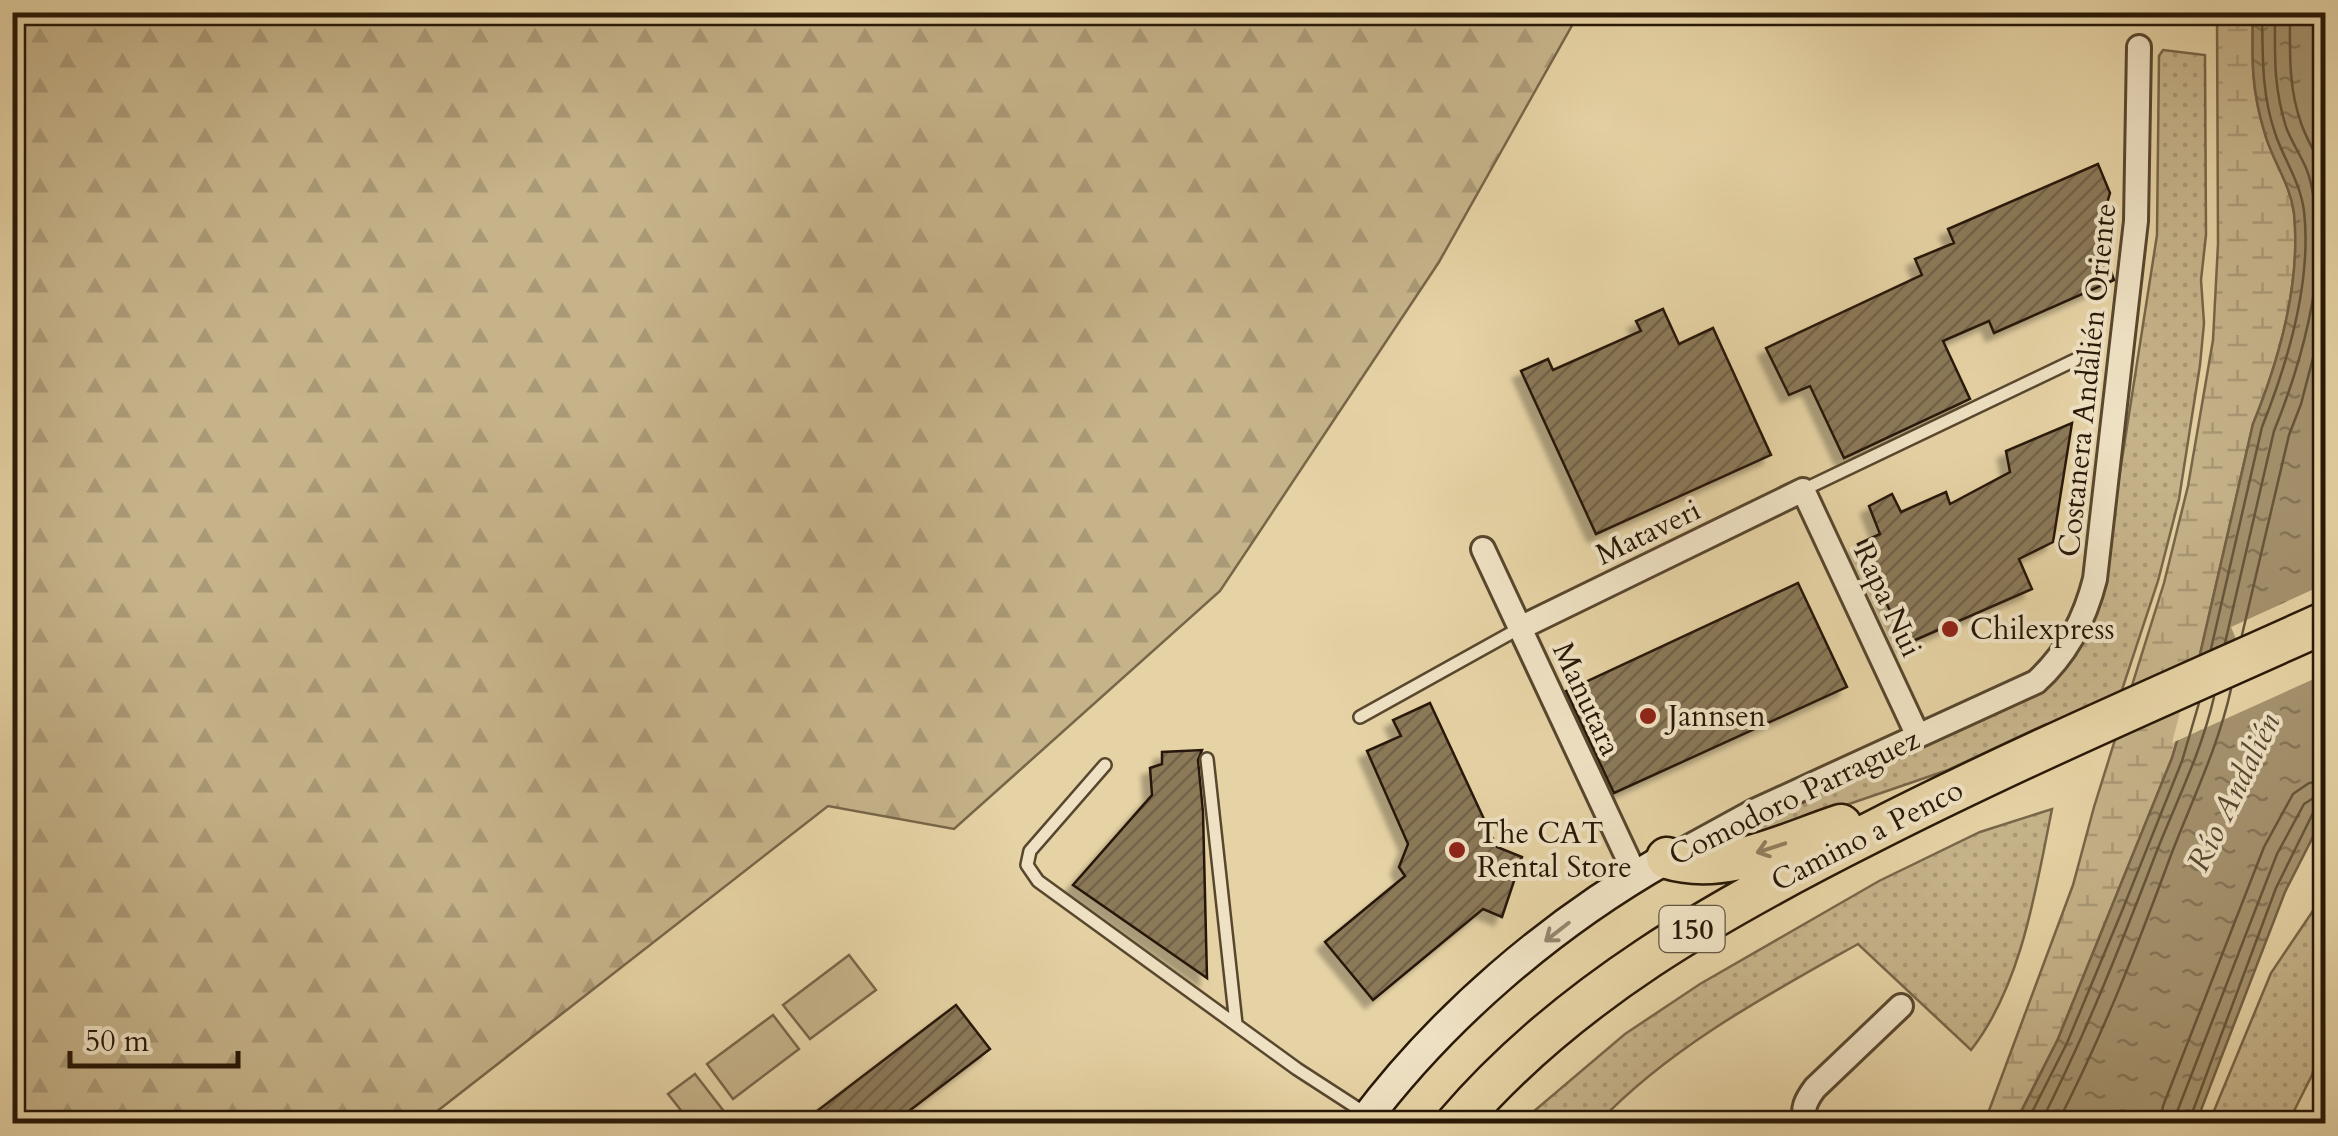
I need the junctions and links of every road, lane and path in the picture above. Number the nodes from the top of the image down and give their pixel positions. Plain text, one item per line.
1 (2138, 47) dead end
2 (2074, 360) dead end
3 (1803, 490) junction
4 (1483, 549) dead end
5 (2326, 622) edge
6 (1520, 628) junction
7 (2326, 650) edge
8 (2018, 691) joint
9 (1360, 717) dead end
10 (1918, 736) junction
11 (1207, 760) dead end
12 (2039, 765) junction
13 (1105, 766) dead end
14 (1964, 786) junction
15 (1652, 867) junction
16 (1900, 1006) dead end
17 (1236, 1024) junction
18 (1365, 1119) edge
19 (1456, 1124) edge
20 (1491, 1124) edge
21 (1806, 1124) edge

1 - 8 street, Costanera Andalién Oriente
2 - 3 lane
3 - 6 street, Mataveri
3 - 10 street, Rapa Nui
4 - 6 street, Manutara
5 - 12 highway, Camino a Penco / 150
6 - 9 lane
6 - 15 street, Manutara
7 - 12 highway, Camino a Penco / 150
8 - 10 street, Comodoro Parraguez
10 - 15 street, Comodoro Parraguez
11 - 17 lane
12 - 14 highway, Camino a Penco / 150
12 - 20 highway, Camino a Penco / 150
13 - 17 lane
14 -> 15 highway
14 - 19 highway, Camino a Penco / 150
15 -> 18 street, Comodoro Parraguez
16 - 21 street
17 - 18 lane

